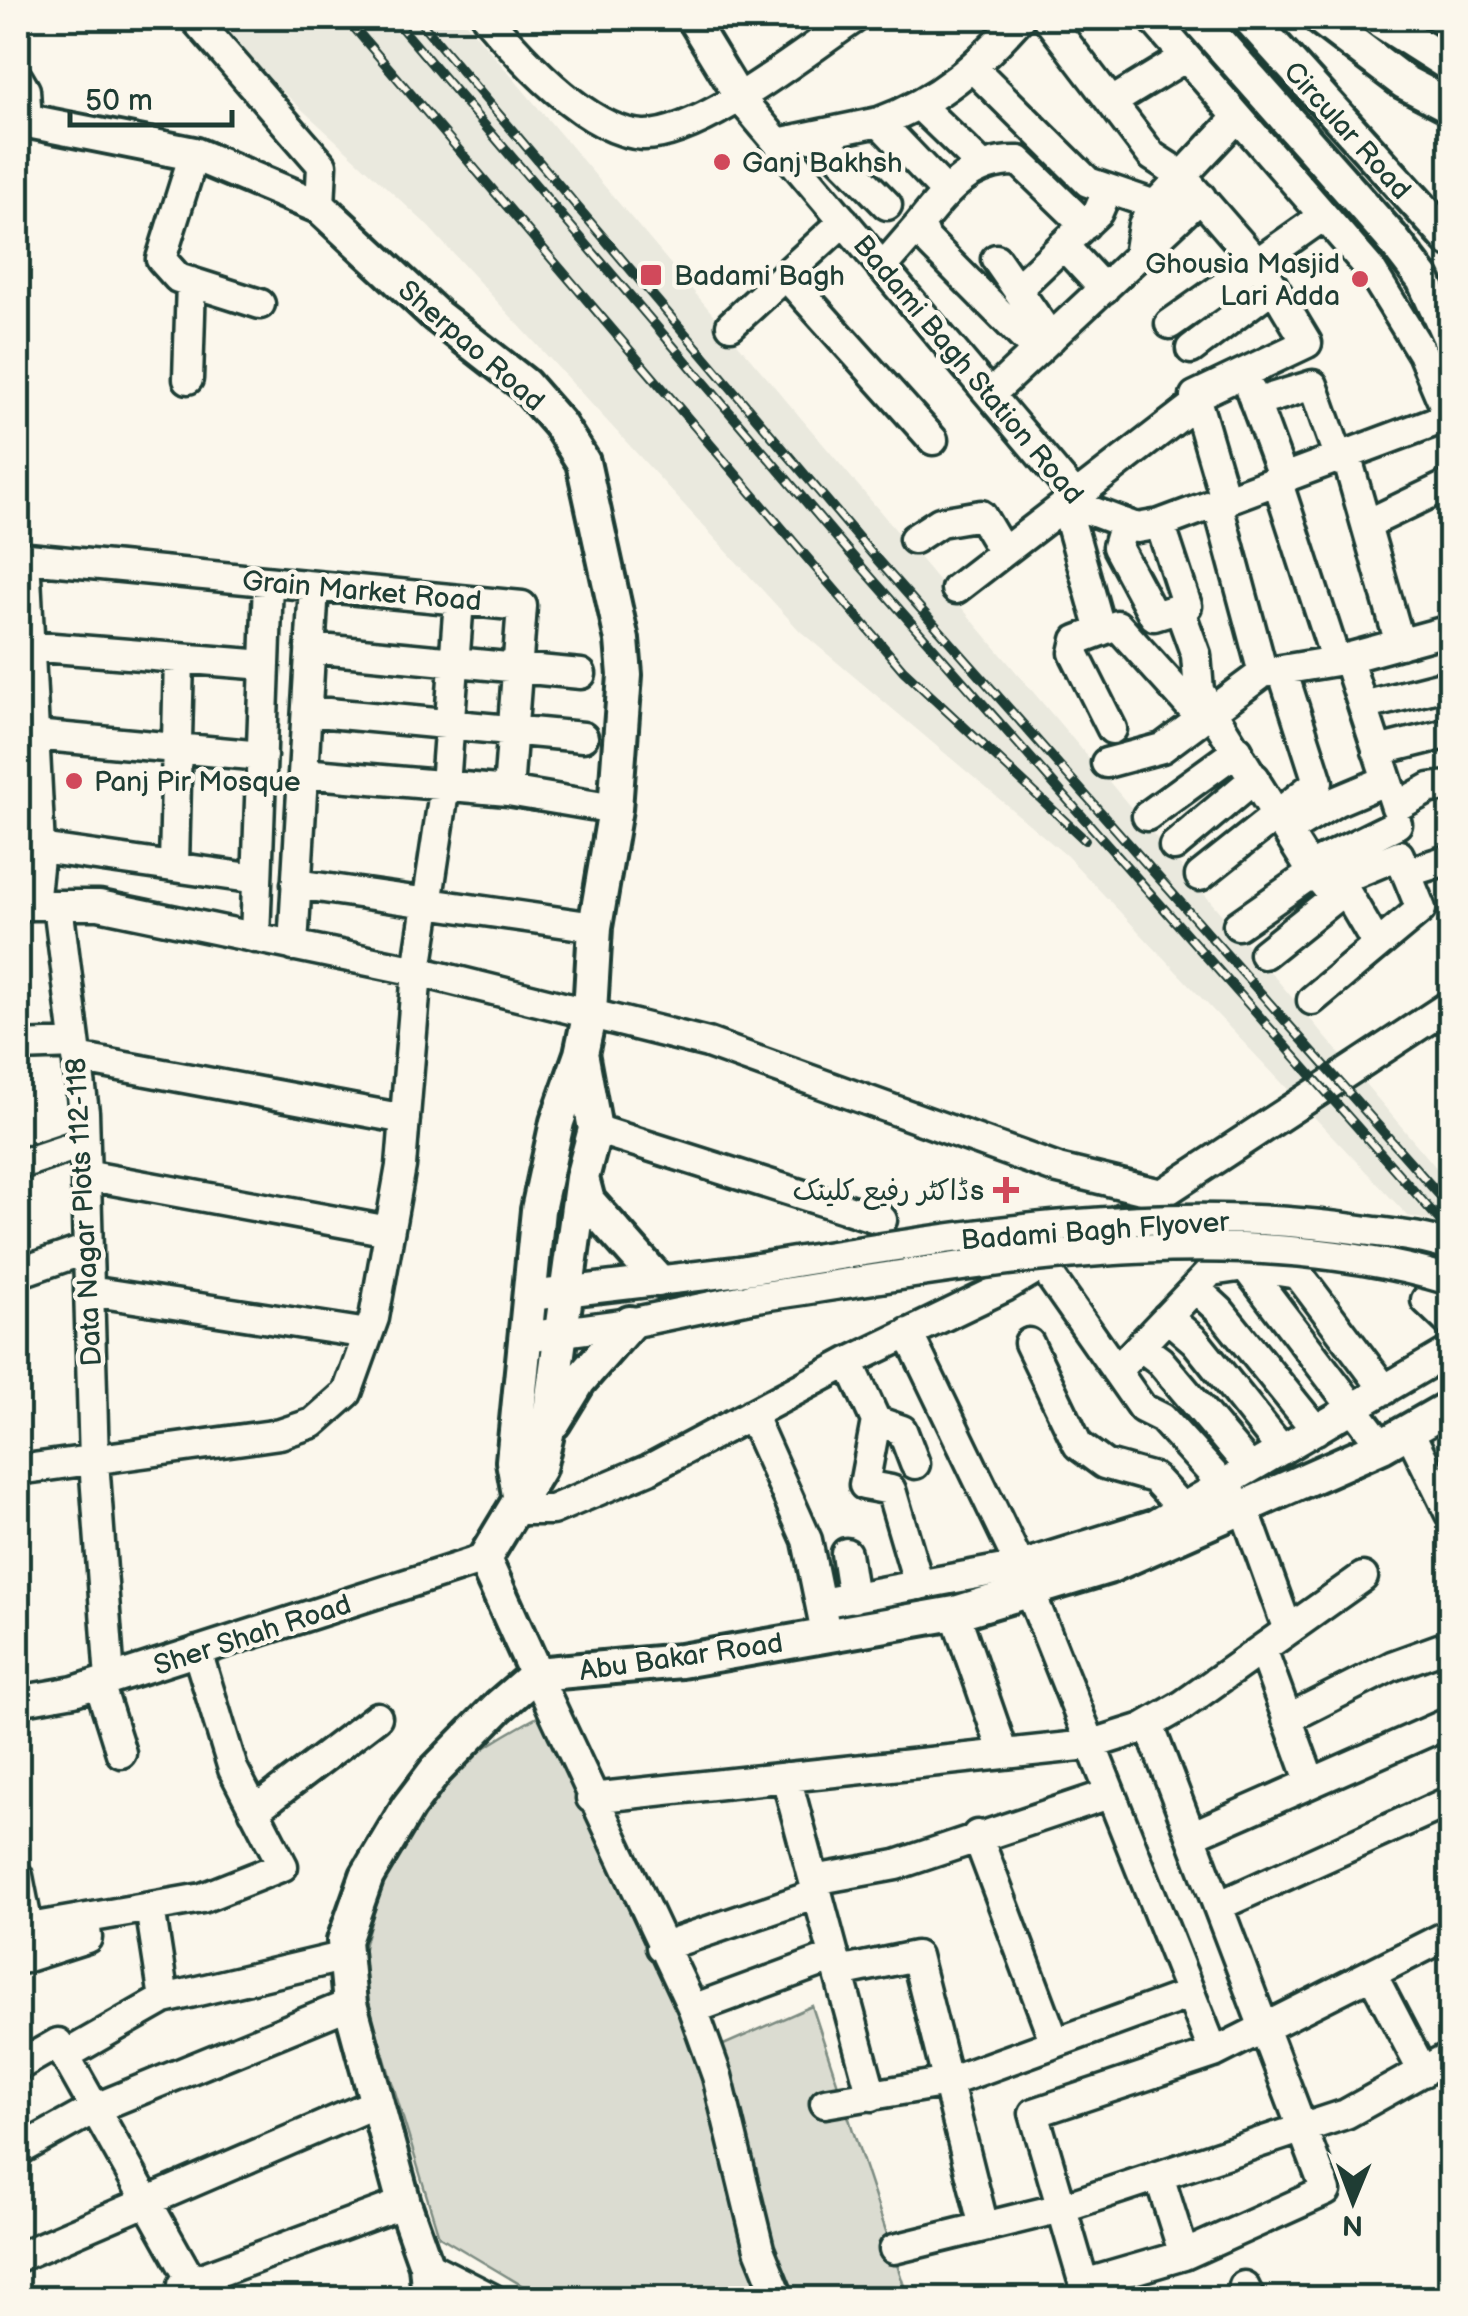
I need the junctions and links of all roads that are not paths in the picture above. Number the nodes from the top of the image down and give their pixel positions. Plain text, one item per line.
1 (194, 18) edge
2 (487, 18) edge
3 (855, 18) edge
4 (1020, 18) edge
5 (1047, 18) edge
6 (1152, 18) edge
7 (1197, 18) edge
8 (1249, 18) edge
9 (1320, 18) edge
10 (1376, 18) edge
11 (696, 19) edge
12 (1184, 58) junction
13 (1450, 65) edge
14 (974, 69) junction
15 (18, 78) edge
16 (739, 97) junction
17 (1112, 102) junction
18 (1450, 106) edge
19 (921, 107) junction
20 (1238, 117) junction
21 (22, 120) edge
22 (879, 122) junction
23 (818, 135) junction
24 (778, 143) junction
25 (194, 154) junction
26 (980, 165) junction
27 (1180, 174) junction
28 (1108, 189) junction
29 (946, 192) junction
30 (1201, 197) junction
31 (887, 205) dead end
32 (1156, 205) junction
33 (320, 206) junction
34 (1322, 216) junction
35 (844, 221) junction
36 (920, 224) junction
37 (1084, 224) junction
38 (1450, 240) edge
39 (1063, 246) junction
40 (1138, 256) junction
41 (996, 259) dead end
42 (1255, 261) junction
43 (882, 268) junction
44 (785, 275) junction
45 (190, 282) junction
46 (1274, 287) junction
47 (1017, 289) junction
48 (1104, 289) junction
49 (260, 304) dead end
50 (1170, 324) dead end
51 (731, 325) dead end
52 (1450, 339) edge
53 (1044, 345) junction
54 (1191, 350) dead end
55 (1245, 372) junction
56 (188, 379) dead end
57 (992, 393) junction
58 (1255, 402) junction
59 (1196, 403) junction
60 (1450, 418) edge
61 (934, 440) dead end
62 (1343, 459) junction
63 (1281, 482) junction
64 (1450, 484) edge
65 (1069, 499) junction
66 (1222, 504) junction
67 (1124, 523) junction
68 (1160, 524) junction
69 (1367, 524) junction
70 (914, 539) dead end
71 (1003, 552) junction
72 (21, 557) edge
73 (268, 582) junction
74 (314, 586) junction
75 (956, 589) dead end
76 (458, 600) junction
77 (1178, 608) junction
78 (1101, 630) junction
79 (1450, 630) edge
80 (1400, 644) junction
81 (29, 646) junction
82 (310, 648) junction
83 (179, 658) junction
84 (1342, 660) junction
85 (454, 662) junction
86 (265, 666) junction
87 (517, 669) junction
88 (1272, 672) junction
89 (581, 674) dead end
90 (1450, 684) edge
91 (1362, 706) junction
92 (307, 710) junction
93 (1207, 714) junction
94 (447, 724) junction
95 (1112, 729) dead end
96 (513, 731) junction
97 (1450, 733) edge
98 (34, 735) junction
99 (583, 737) dead end
100 (176, 748) junction
101 (1238, 750) junction
102 (1378, 751) junction
103 (262, 756) junction
104 (1106, 763) dead end
105 (303, 773) junction
106 (1255, 778) junction
107 (1387, 780) junction
108 (446, 785) junction
109 (1450, 786) edge
110 (508, 790) junction
111 (614, 809) junction
112 (1147, 816) dead end
113 (1282, 823) junction
114 (1397, 824) dead end
115 (1174, 846) dead end
116 (40, 848) junction
117 (1450, 859) edge
118 (174, 865) junction
119 (1406, 873) junction
120 (1200, 876) dead end
121 (1326, 877) junction
122 (256, 879) junction
123 (296, 884) junction
124 (36, 904) edge
125 (430, 904) junction
126 (1238, 925) dead end
127 (595, 927) junction
128 (255, 938) junction
129 (1376, 943) junction
130 (292, 946) junction
131 (1264, 954) dead end
132 (417, 971) junction
133 (1312, 1000) dead end
134 (1450, 1005) edge
135 (590, 1012) junction
136 (18, 1046) edge
137 (76, 1051) junction
138 (582, 1054) junction
139 (405, 1119) junction
140 (595, 1130) junction
141 (84, 1143) junction
142 (18, 1165) edge
143 (85, 1176) junction
144 (582, 1178) junction
145 (1162, 1194) junction
146 (882, 1220) dead end
147 (390, 1231) junction
148 (1450, 1246) edge
149 (88, 1249) junction
150 (1245, 1266) junction
151 (18, 1273) edge
152 (1052, 1279) dead end
153 (658, 1280) junction
154 (1450, 1280) edge
155 (1194, 1288) junction
156 (89, 1291) junction
157 (567, 1292) junction
158 (530, 1296) junction
159 (1426, 1300) dead end
160 (1167, 1317) junction
161 (1450, 1322) edge
162 (630, 1324) junction
163 (561, 1332) junction
164 (908, 1333) junction
165 (368, 1334) junction
166 (526, 1337) junction
167 (1030, 1343) dead end
168 (1140, 1346) junction
169 (1450, 1351) edge
170 (849, 1362) junction
171 (1116, 1371) junction
172 (1385, 1390) junction
173 (1450, 1407) edge
174 (1353, 1409) junction
175 (751, 1414) junction
176 (876, 1421) junction
177 (1316, 1430) junction
178 (547, 1434) junction
179 (1396, 1438) junction
180 (1282, 1450) junction
181 (94, 1461) junction
182 (915, 1464) dead end
183 (1250, 1468) junction
184 (18, 1470) edge
185 (1221, 1484) junction
186 (517, 1503) junction
187 (1182, 1508) junction
188 (1244, 1508) junction
189 (1450, 1514) edge
190 (846, 1553) dead end
191 (484, 1559) junction
192 (1024, 1577) junction
193 (1363, 1577) dead end
194 (919, 1585) junction
195 (853, 1598) junction
196 (955, 1614) junction
197 (823, 1619) junction
198 (1288, 1630) junction
199 (1450, 1645) edge
200 (1262, 1649) junction
201 (198, 1651) junction
202 (536, 1674) junction
203 (104, 1681) junction
204 (18, 1702) edge
205 (377, 1718) dead end
206 (1288, 1718) junction
207 (1450, 1722) edge
208 (1148, 1725) junction
209 (1089, 1745) junction
210 (121, 1754) dead end
211 (1004, 1754) junction
212 (786, 1777) junction
213 (1311, 1783) junction
214 (1109, 1794) junction
215 (591, 1798) junction
216 (1450, 1802) edge
217 (254, 1811) junction
218 (977, 1835) junction
219 (1191, 1836) junction
220 (18, 1876) edge
221 (816, 1887) junction
222 (1218, 1906) junction
223 (150, 1908) junction
224 (85, 1919) junction
225 (18, 1930) edge
226 (1450, 1934) edge
227 (661, 1947) junction
228 (342, 1957) junction
229 (18, 1960) edge
230 (836, 1964) junction
231 (1372, 1974) junction
232 (1190, 1994) junction
233 (164, 1999) junction
234 (350, 2004) junction
235 (693, 2009) junction
236 (1264, 2028) junction
237 (1055, 2043) junction
238 (1214, 2053) junction
239 (64, 2056) junction
240 (1450, 2056) edge
241 (18, 2066) edge
242 (1423, 2072) junction
243 (948, 2082) junction
244 (872, 2096) junction
245 (376, 2103) junction
246 (824, 2103) dead end
247 (96, 2108) junction
248 (1303, 2128) junction
249 (18, 2151) edge
250 (1158, 2176) junction
251 (146, 2201) junction
252 (404, 2203) junction
253 (1061, 2208) junction
254 (984, 2227) junction
255 (894, 2249) dead end
256 (1184, 2255) junction
257 (18, 2257) edge
258 (426, 2265) junction
259 (1086, 2291) edge
260 (184, 2294) edge
261 (429, 2298) edge
262 (450, 2298) edge
263 (491, 2298) edge
264 (780, 2298) edge

1 - 33 street
2 - 16 street
3 - 16 street
4 - 14 street
5 - 17 street
6 - 12 street
7 - 52 main road
8 - 38 main road, Circular Road
9 - 18 main road, Circular Road
10 - 13 main road
11 - 16 street, Badami Bagh Station Road
12 - 17 street
12 - 20 street
14 - 19 street
14 - 28 street
15 - 21 street
16 - 24 street, Badami Bagh Station Road
17 - 27 street
19 - 22 street
19 - 26 street
20 - 27 street
20 - 34 street
21 - 25 main road, Sherpao Road
22 - 23 street
22 - 29 street
23 - 24 street
23 - 31 street
24 - 35 street, Badami Bagh Station Road
25 - 33 main road, Sherpao Road
25 - 45 street
26 - 29 street
26 - 37 street
27 - 30 street
27 - 32 street
28 - 32 street
28 - 37 street
29 - 36 street
30 - 40 street
30 - 42 street
32 - 40 street
33 - 111 main road, Sherpao Road
34 - 42 street
34 - 60 street
35 - 43 street, Badami Bagh Station Road
35 - 44 street
36 - 43 street
36 - 53 street
37 - 39 street
39 - 47 street
39 - 48 street
40 - 48 street
41 - 47 street
42 - 46 street
42 - 50 street
43 - 57 street, Badami Bagh Station Road
44 - 51 street
44 - 61 street
45 - 49 street
45 - 56 street
46 - 54 street
46 - 55 street
47 - 53 street
48 - 53 street
53 - 57 street
55 - 58 street
55 - 59 street
57 - 65 street, Badami Bagh Station Road
58 - 62 street
58 - 63 street
59 - 65 street
59 - 66 street
60 - 62 street, Badami Bagh Station Road
62 - 63 street, Badami Bagh Station Road
62 - 69 street
63 - 66 street, Badami Bagh Station Road
63 - 84 street
64 - 69 street
65 - 67 street, Badami Bagh Station Road
65 - 71 street
65 - 78 street
66 - 68 street, Badami Bagh Station Road
66 - 88 street
67 - 68 street, Badami Bagh Station Road
67 - 77 street
68 - 77 street
69 - 80 street
70 - 71 street
71 - 75 street
72 - 73 street, Grain Market Road
72 - 81 street, Data Nagar Plots 112-118
73 - 74 street, Grain Market Road
73 - 86 street
74 - 76 street, Grain Market Road
74 - 82 street
76 - 85 street
76 - 87 street, Grain Market Road
77 - 93 street
78 - 93 street
78 - 95 street
79 - 80 street
80 - 84 street
81 - 83 street
81 - 98 street, Data Nagar Plots 112-118
82 - 85 street
82 - 92 street
83 - 86 street
83 - 100 street
84 - 88 street
84 - 91 street
85 - 87 street
85 - 94 street
86 - 103 street
87 - 89 street
87 - 96 street, Grain Market Road
88 - 93 street
88 - 113 street
90 - 91 street
91 - 102 street
92 - 94 street
92 - 105 street
93 - 101 street
93 - 104 street
94 - 96 street
94 - 108 street
96 - 99 street
96 - 110 street, Grain Market Road
97 - 102 street
98 - 100 street
98 - 116 street, Data Nagar Plots 112-118
100 - 103 street
100 - 118 street
101 - 106 street
101 - 112 street
102 - 107 street
103 - 122 street
105 - 108 street
105 - 123 street
106 - 113 street
106 - 115 street
107 - 109 street
107 - 113 street
108 - 110 street
108 - 125 street
110 - 111 street
111 - 127 main road, Sherpao Road
113 - 120 street
113 - 121 street
114 - 121 street
116 - 118 street
116 - 124 street, Data Nagar Plots 112-118
117 - 119 street
118 - 122 street
119 - 121 street
119 - 129 street
121 - 126 street
121 - 129 street
121 - 131 street
122 - 128 street
123 - 125 street
123 - 130 street
124 - 128 street
124 - 137 street, Data Nagar Plots 112-118
125 - 127 street
125 - 132 street
127 - 135 main road, Sherpao Road
128 - 130 street
129 - 133 street
130 - 132 street
132 - 135 street
132 - 139 street
134 - 145 street
135 - 138 main road, Sherpao Road
135 - 145 street
136 - 137 street
137 - 139 street
137 - 141 street, Data Nagar Plots 112-118
138 - 140 main road, Sherpao Road
138 - 158 main road, Sherpao Road
139 - 147 street
140 - 144 main road, Sherpao Road
140 - 146 street
141 - 142 street
141 - 143 street, Data Nagar Plots 112-118
143 - 147 street
143 - 149 street, Data Nagar Plots 112-118
144 - 153 main road
144 - 157 main road, Sherpao Road
145 - 164 street
147 - 165 street
148 - 153 street, Badami Bagh Flyover, bridge
149 - 151 street
149 - 156 street, Data Nagar Plots 112-118
150 - 155 street
150 - 172 street
150 - 174 street
152 - 171 street
153 - 157 street, Badami Bagh Flyover
154 - 162 street, Badami Bagh Flyover, bridge
155 - 160 street
155 - 177 street
156 - 165 street
156 - 181 street, Data Nagar Plots 112-118
157 - 158 street, Badami Bagh Flyover
157 - 163 main road, Sherpao Road
158 - 166 main road, Sherpao Road
159 - 161 street
160 - 168 street
160 - 180 street
162 - 163 street, Badami Bagh Flyover
162 - 178 main road
163 - 166 street, Badami Bagh Flyover
163 - 178 main road, Sherpao Road
164 - 170 street
164 - 192 street
165 - 181 street
166 - 186 main road, Sherpao Road
167 - 187 street
168 - 171 street
168 - 183 street
169 - 172 street
170 - 175 street
170 - 176 street
171 - 185 street
172 - 174 street
173 - 179 main road, Abu Bakar Road
174 - 177 street
174 - 179 street
175 - 186 street
175 - 197 street
176 - 182 street
176 - 194 street
177 - 180 street
178 - 186 main road
179 - 188 main road, Abu Bakar Road
179 - 189 street
180 - 183 street
181 - 184 street
181 - 203 street, Data Nagar Plots 112-118
183 - 185 street
185 - 187 street
185 - 188 street
186 - 191 main road
187 - 192 street
188 - 192 main road, Abu Bakar Road
188 - 198 street
190 - 195 street
191 - 201 street, Sher Shah Road
191 - 202 main road
192 - 194 street
192 - 196 main road, Abu Bakar Road
192 - 209 street
193 - 198 street
194 - 195 street
195 - 197 street
196 - 197 main road, Abu Bakar Road
196 - 211 street
197 - 202 main road, Abu Bakar Road
198 - 200 street
199 - 206 street
200 - 206 street
200 - 208 street
201 - 203 street, Sher Shah Road
201 - 217 street
202 - 215 street
202 - 228 main road
203 - 204 street, Sher Shah Road
203 - 210 street, Data Nagar Plots 112-118
205 - 217 street
206 - 213 street
207 - 213 street
208 - 209 street
208 - 219 street
209 - 211 street
209 - 214 street
211 - 212 street
212 - 215 street
212 - 221 street
213 - 219 street
214 - 218 street
214 - 232 street
215 - 227 street
216 - 222 street
217 - 223 street
218 - 221 street
218 - 237 street
219 - 222 street
220 - 225 street
221 - 227 street
221 - 230 street
222 - 236 street
223 - 224 street
223 - 233 street
224 - 225 street
224 - 229 street
226 - 231 street
227 - 235 street
228 - 233 street
228 - 234 main road
230 - 235 street
230 - 243 street
230 - 244 street
231 - 236 street
231 - 242 street
232 - 237 street
232 - 238 street
233 - 239 street
234 - 245 main road
234 - 247 street
235 - 264 street
236 - 238 street
236 - 248 street
237 - 243 street
238 - 253 street
239 - 241 street
239 - 247 street
240 - 242 street
242 - 248 street
243 - 244 street
243 - 254 street
244 - 246 street
245 - 251 street
245 - 252 main road
247 - 249 street
247 - 251 street
248 - 250 street
248 - 256 street
250 - 253 street
250 - 256 street
251 - 257 street
251 - 260 street
252 - 258 main road
252 - 260 street
253 - 254 street
253 - 259 street
254 - 255 street
256 - 259 street
258 - 261 main road
258 - 262 main road
258 - 263 street

